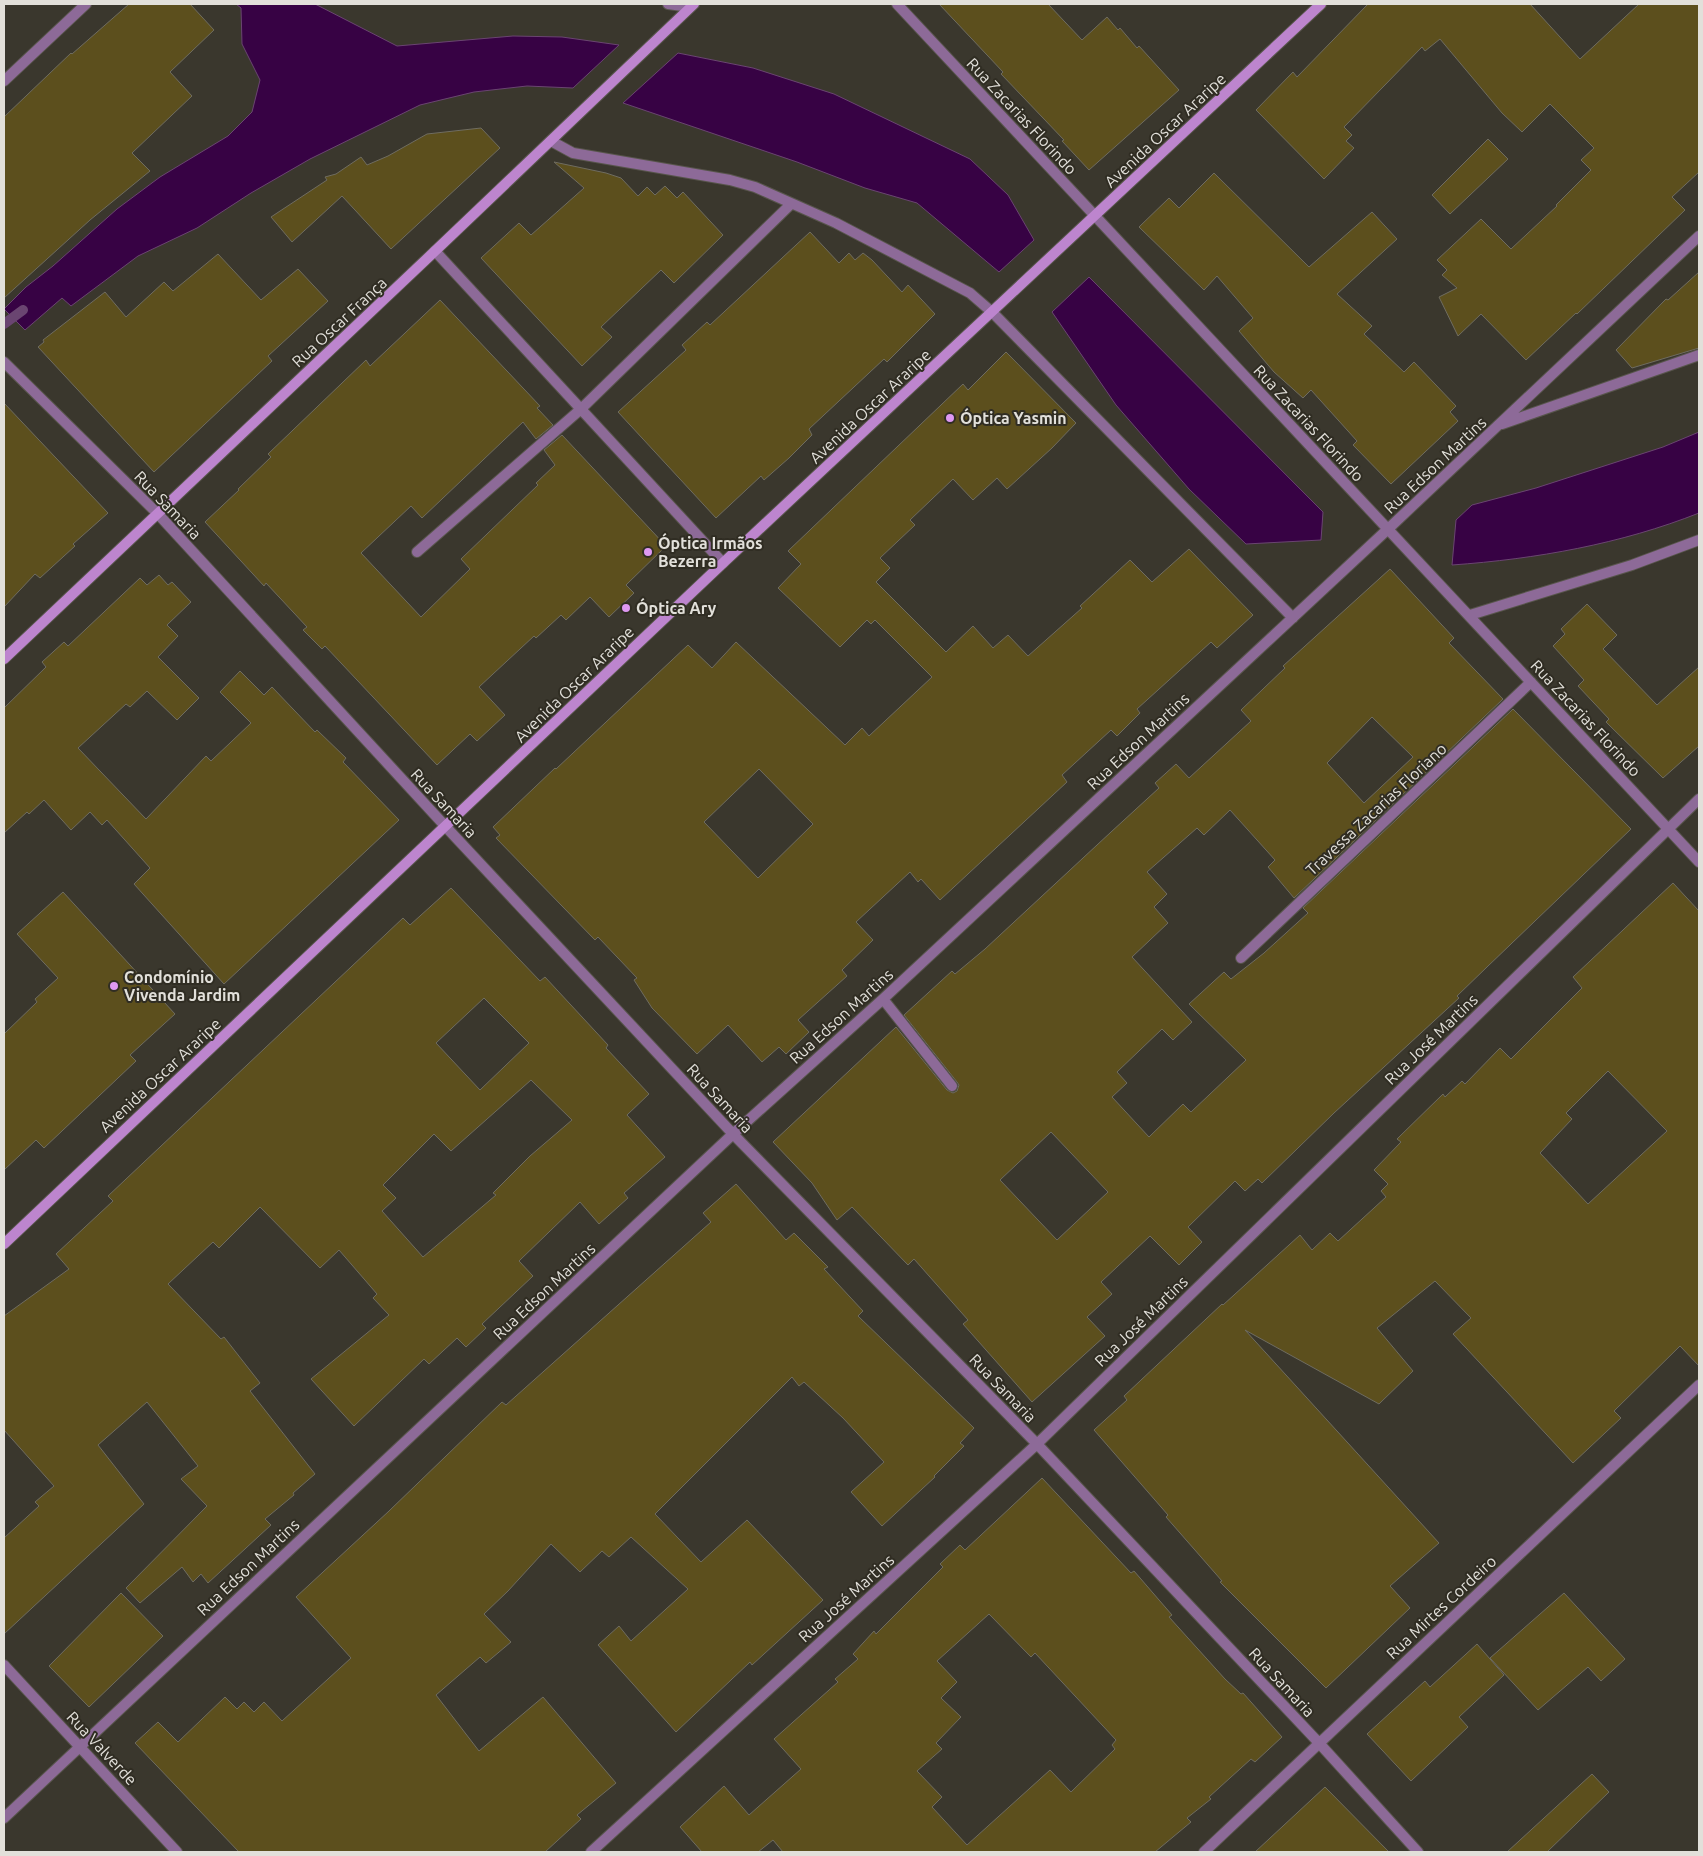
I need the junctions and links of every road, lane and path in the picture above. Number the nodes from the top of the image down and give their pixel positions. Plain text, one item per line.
1 (86, 4) edge
2 (668, 4) edge
3 (897, 4) edge
4 (1321, 4) edge
5 (692, 6) edge
6 (4, 82) edge
7 (551, 141) junction
8 (791, 204) junction
9 (1096, 216) junction
10 (1699, 236) edge
11 (435, 251) junction
12 (993, 313) junction
13 (1699, 355) edge
14 (4, 362) edge
15 (581, 409) junction
16 (1499, 425) junction
17 (158, 514) junction
18 (1388, 529) junction
19 (1699, 540) edge
20 (417, 552) dead end
21 (723, 563) junction
22 (1470, 615) junction
23 (1293, 618) junction
24 (4, 659) edge
25 (1532, 682) junction
26 (1699, 799) edge
27 (446, 827) junction
28 (1668, 829) junction
29 (1699, 862) edge
30 (1241, 958) dead end
31 (883, 998) junction
32 (952, 1086) dead end
33 (733, 1134) junction
34 (4, 1244) edge
35 (1699, 1385) edge
36 (1037, 1444) junction
37 (4, 1664) edge
38 (1319, 1743) junction
39 (80, 1745) junction
40 (4, 1818) edge
41 (177, 1852) edge
42 (591, 1852) edge
43 (1204, 1852) edge
44 (1418, 1852) edge

1 - 6 street
2 - 5 street
3 - 9 street, Rua Zacarias Florindo
4 - 9 street, Avenida Oscar Araripe
5 - 7 street, Rua Oscar França
7 - 8 street
7 - 11 street, Rua Oscar França
8 - 12 street
8 - 15 street
9 - 12 street, Avenida Oscar Araripe
9 - 18 street, Rua Zacarias Florindo
10 - 16 street, Rua Edson Martins
11 - 15 street
11 - 17 street, Rua Oscar França
12 - 21 street, Avenida Oscar Araripe
12 - 23 street
13 - 16 street
14 - 17 street, Rua Samaria
15 - 20 street
15 - 21 street
16 - 18 street, Rua Edson Martins
17 - 24 street, Rua Oscar França
17 - 27 street, Rua Samaria
18 - 22 street, Rua Zacarias Florindo
18 - 23 street, Rua Edson Martins
19 - 22 street
21 - 27 street, Avenida Oscar Araripe
22 - 25 street, Rua Zacarias Florindo
23 - 31 street, Rua Edson Martins
25 - 28 street, Rua Zacarias Florindo
25 - 30 street, Travessa Zacarias Floriano
26 - 28 street, Rua José Martins
27 - 33 street, Rua Samaria
27 - 34 street, Avenida Oscar Araripe
28 - 29 street, Rua Zacarias Florindo
28 - 36 street, Rua José Martins
31 - 32 street
31 - 33 street, Rua Edson Martins
33 - 36 street, Rua Samaria
33 - 39 street, Rua Edson Martins
35 - 38 street, Rua Mirtes Cordeiro
36 - 38 street, Rua Samaria
36 - 42 street, Rua José Martins
37 - 39 street, Rua Valverde
38 - 43 street, Rua Mirtes Cordeiro
38 - 44 street, Rua Samaria
39 - 40 street, Rua Edson Martins
39 - 41 street, Rua Valverde

